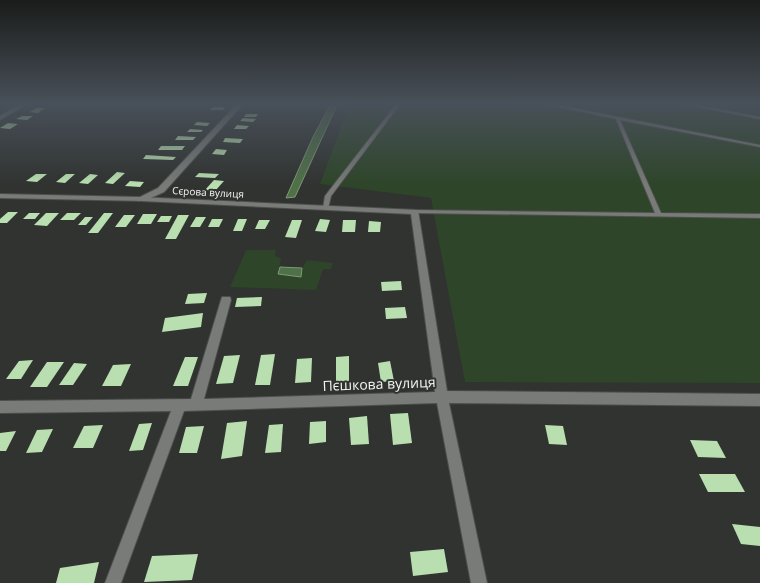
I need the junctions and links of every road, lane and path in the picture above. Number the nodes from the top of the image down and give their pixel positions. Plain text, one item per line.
1 (217, 130) edge
2 (378, 130) edge
3 (623, 130) edge
4 (677, 130) edge
5 (760, 146) edge
6 (0, 196) edge
7 (141, 199) junction
8 (326, 208) junction
9 (415, 212) junction
10 (660, 215) junction
11 (760, 216) edge
12 (226, 300) dead end
13 (442, 397) junction
14 (760, 400) edge
15 (196, 404) junction
16 (180, 405) junction
17 (0, 407) edge
18 (113, 583) edge
19 (479, 583) edge

1 - 7 street
2 - 8 lane
3 - 10 lane
4 - 5 lane
6 - 7 street, Сєрова вулиця
7 - 8 street, Сєрова вулиця
8 - 9 street, Сєрова вулиця
9 - 10 lane
9 - 13 street
10 - 11 lane
12 - 15 street
13 - 14 street, Пєшкова вулиця
13 - 15 street, Пєшкова вулиця
13 - 19 street
15 - 16 street, Пєшкова вулиця
16 - 17 street, Пєшкова вулиця
16 - 18 street

